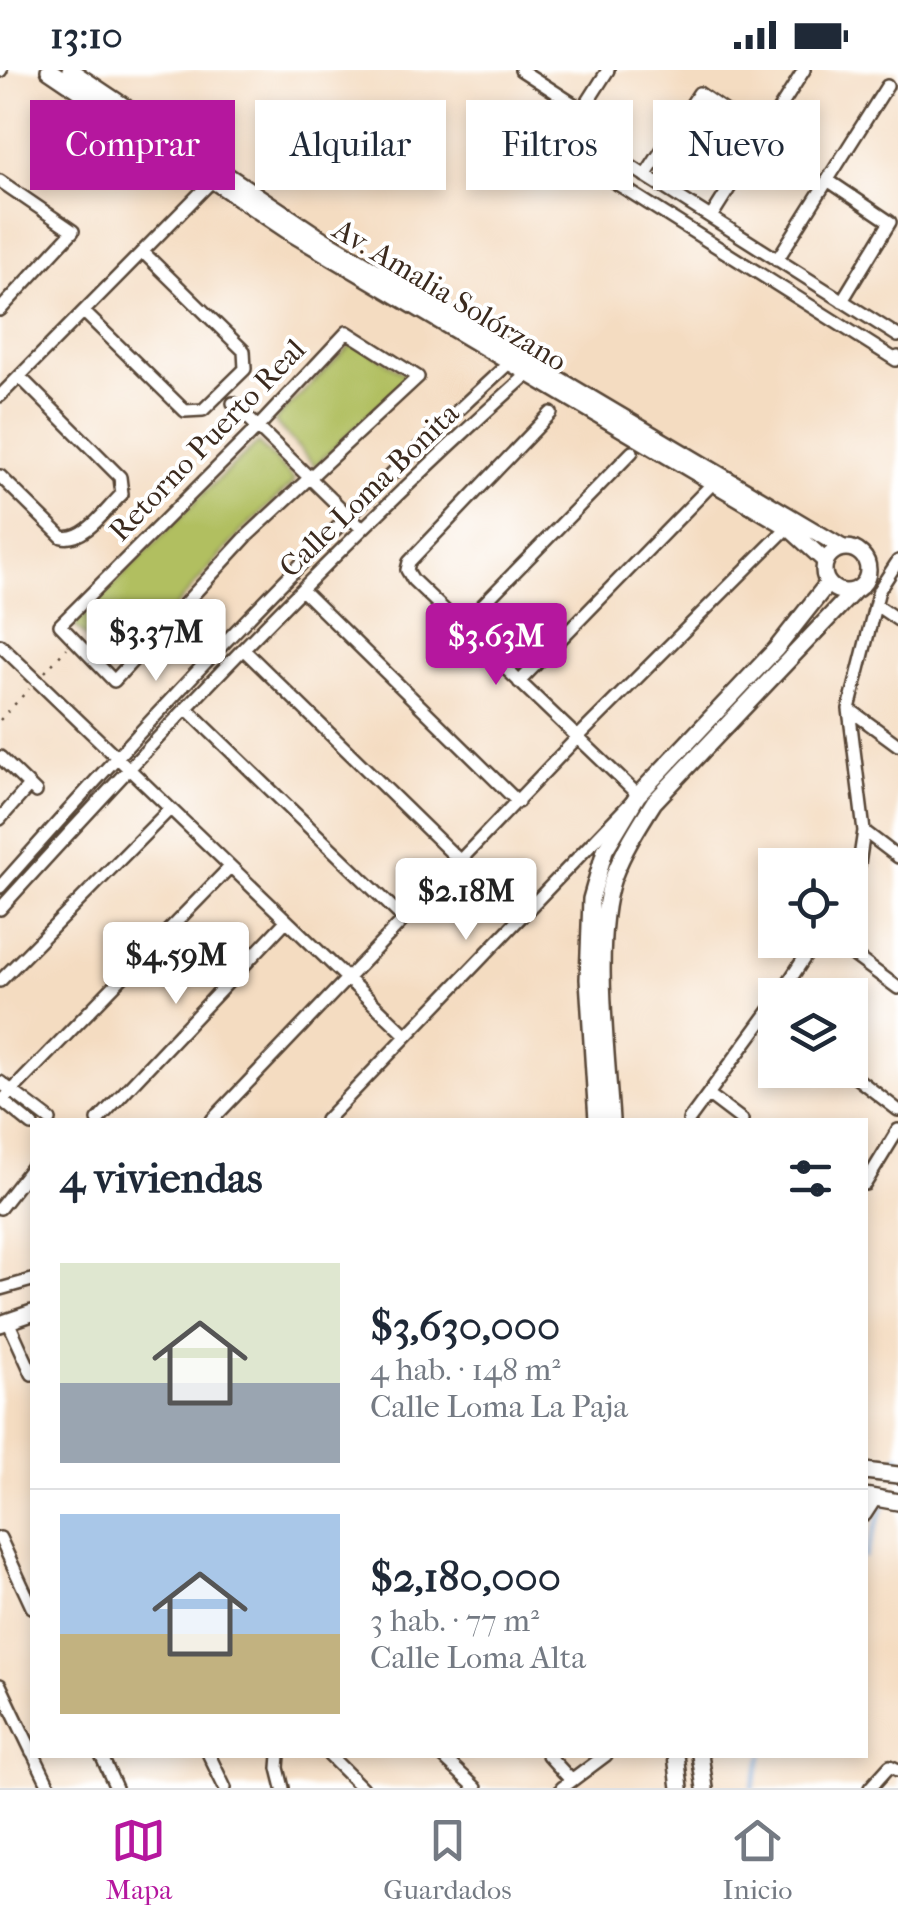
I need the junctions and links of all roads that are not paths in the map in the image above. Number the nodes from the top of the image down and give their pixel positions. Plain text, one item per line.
1 (49, 70) edge
2 (70, 70) edge
3 (521, 70) edge
4 (608, 70) edge
5 (804, 70) edge
6 (886, 86) dead end
7 (93, 100) edge
8 (568, 100) edge
9 (589, 100) edge
10 (784, 100) edge
11 (653, 164) edge
12 (633, 168) edge
13 (645, 176) junction
14 (829, 180) junction
15 (2, 187) edge
16 (203, 190) edge
17 (226, 190) edge
18 (626, 190) edge
19 (728, 190) edge
20 (711, 218) junction
21 (143, 252) junction
22 (777, 260) junction
23 (842, 302) junction
24 (0, 310) edge
25 (84, 312) junction
26 (898, 336) edge
27 (898, 357) edge
28 (510, 362) junction
29 (529, 372) junction
30 (20, 376) junction
31 (0, 396) edge
32 (233, 403) dead end
33 (551, 414) dead end
34 (258, 427) junction
35 (632, 452) dead end
36 (0, 476) edge
37 (311, 479) junction
38 (714, 482) junction
39 (347, 514) junction
40 (788, 527) junction
41 (362, 528) junction
42 (843, 548) junction
43 (826, 561) junction
44 (898, 561) edge
45 (828, 583) junction
46 (302, 590) junction
47 (854, 591) junction
48 (876, 605) junction
49 (898, 620) edge
50 (462, 626) junction
51 (0, 645) edge
52 (244, 649) junction
53 (519, 682) junction
54 (186, 708) junction
55 (849, 709) junction
56 (577, 738) junction
57 (898, 745) edge
58 (116, 756) junction
59 (0, 757) edge
60 (128, 767) junction
61 (638, 795) junction
62 (518, 802) junction
63 (170, 808) junction
64 (0, 819) edge
65 (864, 830) junction
66 (861, 848) edge
67 (898, 857) edge
68 (461, 862) junction
69 (230, 868) junction
70 (0, 887) edge
71 (0, 909) edge
72 (404, 918) junction
73 (285, 922) junction
74 (857, 958) edge
75 (346, 980) junction
76 (0, 981) edge
77 (898, 988) edge
78 (758, 1030) edge
79 (406, 1036) junction
80 (0, 1082) edge
81 (868, 1087) edge
82 (709, 1095) junction
83 (4, 1097) edge
84 (898, 1110) edge
85 (46, 1118) edge
86 (100, 1118) edge
87 (214, 1118) edge
88 (328, 1118) edge
89 (597, 1118) edge
90 (611, 1118) edge
91 (691, 1118) edge
92 (739, 1118) edge
93 (30, 1122) edge
94 (898, 1130) edge
95 (30, 1170) edge
96 (868, 1179) edge
97 (0, 1208) edge
98 (30, 1281) edge
99 (0, 1290) edge
100 (30, 1314) edge
101 (4, 1323) edge
102 (30, 1370) edge
103 (872, 1497) edge
104 (896, 1501) edge
105 (0, 1538) edge
106 (30, 1604) edge
107 (0, 1685) edge
108 (30, 1748) edge
109 (35, 1758) edge
110 (102, 1758) edge
111 (210, 1758) edge
112 (279, 1758) edge
113 (333, 1758) edge
114 (449, 1758) edge
115 (550, 1758) edge
116 (602, 1758) edge
117 (676, 1758) edge
118 (700, 1758) edge
119 (894, 1768) edge
120 (566, 1784) edge
121 (474, 1787) edge
122 (50, 1788) edge
123 (116, 1788) edge
124 (225, 1788) edge
125 (283, 1788) edge
126 (362, 1788) edge
127 (680, 1788) edge
128 (705, 1788) edge
129 (870, 1788) edge

1 - 7 main road, Av. Amalia Solórzano
2 - 42 main road, Av. Amalia Solórzano
3 - 8 street
4 - 9 street
5 - 10 street
6 - 14 street
11 - 13 street
12 - 13 street
13 - 20 street
14 - 22 street
14 - 23 street
15 - 24 street
16 - 21 street
17 - 28 main road, Av. Amalia Solórzano
18 - 27 street
19 - 20 street
20 - 22 street
21 - 25 street
21 - 25 street
22 - 23 street
23 - 26 street
25 - 30 street
28 - 29 main road, Av. Amalia Solórzano
28 - 39 street, Calle Loma Bonita
29 - 38 main road, Av. Amalia Solórzano
29 - 41 street, Calle Loma Bonita
30 - 31 street
30 - 36 street
32 - 34 street
33 - 50 street
34 - 37 street
34 - 37 street, Retorno Puerto Real
34 - 37 street, Retorno Puerto Real
35 - 50 street
37 - 39 street
38 - 40 main road, Av. Amalia Solórzano
38 - 53 street
39 - 41 street
39 - 58 street, Calle Loma Bonita
40 - 43 main road, Av. Amalia Solórzano
40 - 56 street
41 - 46 street, Calle Loma Bonita
42 - 43 main road
42 - 47 main road
43 - 45 main road
44 - 48 street
45 - 47 main road
45 - 61 main road
46 - 52 street, Calle Loma Bonita
46 - 62 street
47 - 90 main road
48 - 49 street
48 - 55 street
50 - 53 street
51 - 58 street
52 - 54 street, Calle Loma Bonita
52 - 68 street
53 - 56 street
54 - 60 street, Calle Loma Bonita
54 - 72 street
55 - 57 street
55 - 65 street
56 - 61 street
56 - 62 street
58 - 60 street
58 - 70 street, Calle Loma Bonita
59 - 64 street
60 - 63 street
60 - 71 street, Calle Loma Bonita
61 - 79 street
61 - 89 main road
62 - 68 street
63 - 69 street
63 - 76 street
65 - 66 street
65 - 67 street
68 - 72 street
69 - 73 street
69 - 83 street
72 - 75 street
73 - 75 street
73 - 86 street
74 - 77 street
75 - 79 street
75 - 87 street
78 - 82 street
79 - 88 street
80 - 83 street
81 - 84 street
82 - 91 street
82 - 92 street
83 - 85 street
83 - 93 street
94 - 96 street
95 - 97 street
98 - 99 street
100 - 101 main road
101 - 102 street
103 - 104 main road
105 - 106 street
107 - 108 street
109 - 122 street
110 - 123 street
111 - 124 street
112 - 125 street
113 - 126 street
114 - 121 street
115 - 120 street
116 - 120 street
117 - 127 main road
118 - 128 main road
119 - 129 street

